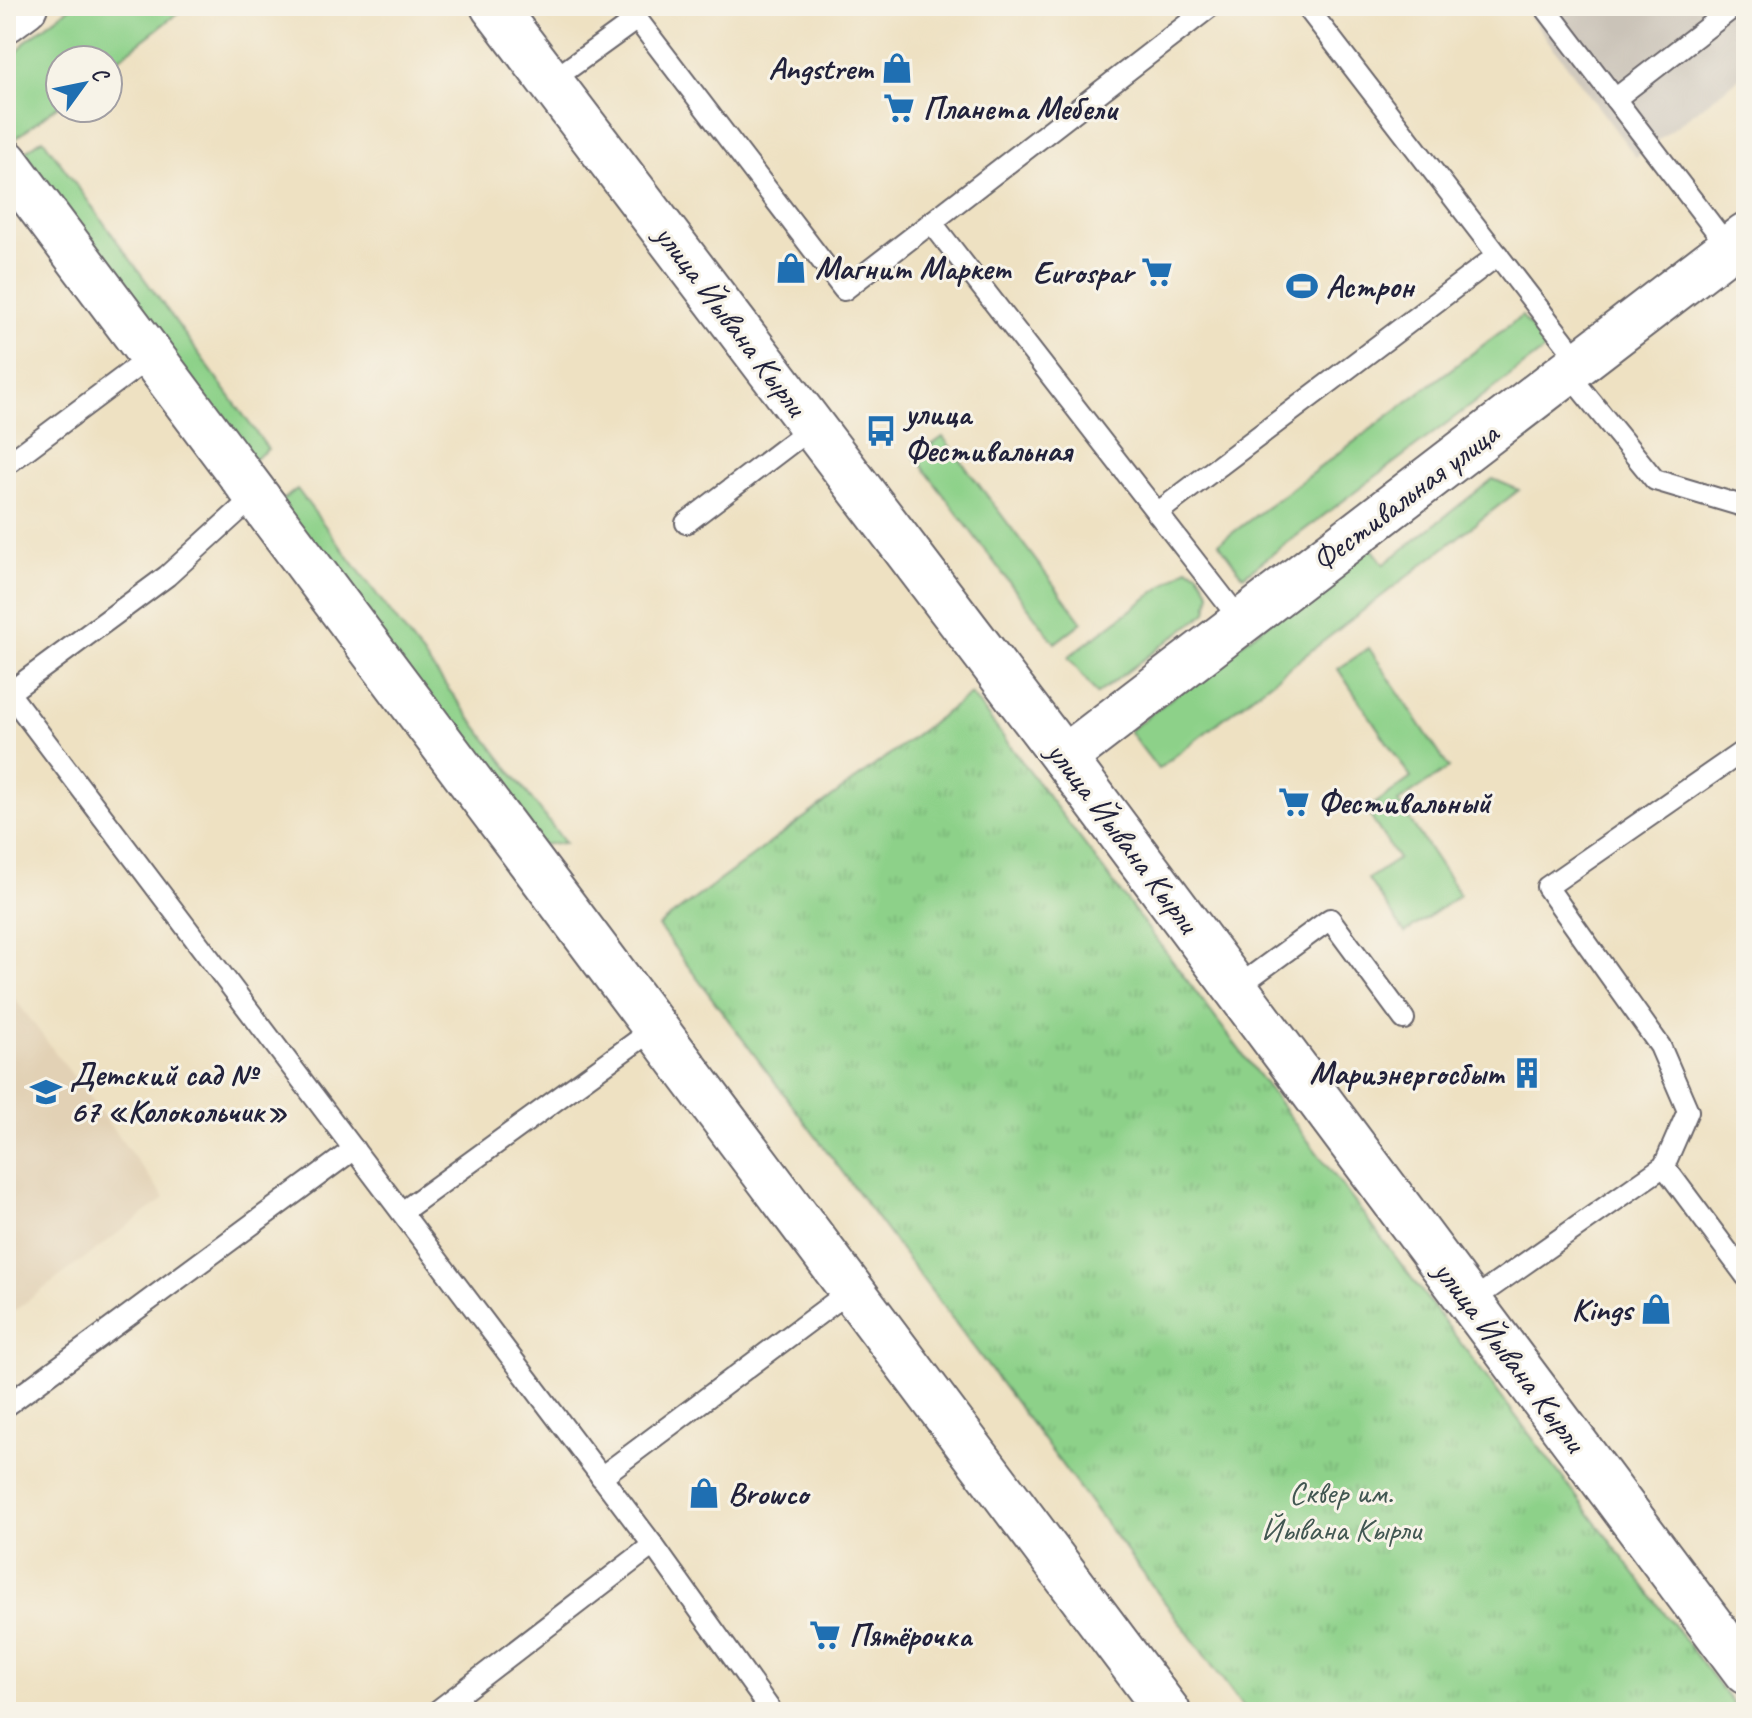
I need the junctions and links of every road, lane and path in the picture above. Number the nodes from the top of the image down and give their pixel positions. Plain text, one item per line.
1 (25, 6) edge
2 (493, 6) edge
3 (1211, 6) edge
4 (1306, 6) edge
5 (1735, 6) edge
6 (1547, 7) edge
7 (632, 12) edge
8 (6, 20) edge
9 (550, 82) junction
10 (1615, 99) junction
11 (6, 162) edge
12 (932, 223) junction
13 (1737, 242) edge
14 (1498, 255) junction
15 (150, 357) junction
16 (1574, 367) junction
17 (812, 427) junction
18 (6, 465) edge
19 (256, 495) junction
20 (1746, 507) edge
21 (1157, 513) junction
22 (686, 523) dead end
23 (1242, 622) junction
24 (7, 692) edge
25 (1746, 749) edge
26 (1064, 758) junction
27 (1236, 988) junction
28 (1404, 1019) dead end
29 (655, 1028) junction
30 (354, 1149) junction
31 (1664, 1166) junction
32 (402, 1212) junction
33 (1746, 1276) edge
34 (851, 1290) junction
35 (1470, 1302) junction
36 (6, 1406) edge
37 (601, 1477) junction
38 (653, 1545) junction
39 (1746, 1672) edge
40 (436, 1712) edge
41 (772, 1712) edge
42 (1168, 1712) edge

1 - 8 main road
2 - 9 main road, улица Йывана Кырли
3 - 12 lane
4 - 14 lane
5 - 10 lane
6 - 10 lane
7 - 9 lane
7 - 12 lane
9 - 17 main road, улица Йывана Кырли
10 - 13 lane
11 - 15 main road
12 - 21 lane
13 - 16 main road, Фестивальная улица
14 - 16 lane
14 - 21 lane
15 - 18 lane
15 - 19 main road
16 - 20 lane
16 - 23 main road, Фестивальная улица
17 - 22 lane
17 - 26 main road, улица Йывана Кырли
19 - 24 lane
19 - 29 main road
21 - 23 lane
23 - 26 main road, Фестивальная улица
24 - 30 lane
25 - 31 lane
26 - 27 main road, улица Йывана Кырли
27 - 28 lane
27 - 35 main road, улица Йывана Кырли
29 - 32 lane
29 - 34 main road
30 - 32 lane
30 - 36 lane
31 - 33 lane
31 - 35 lane
32 - 37 lane
34 - 37 lane
34 - 42 main road
35 - 39 main road, улица Йывана Кырли
37 - 38 lane
38 - 40 lane
38 - 41 lane

